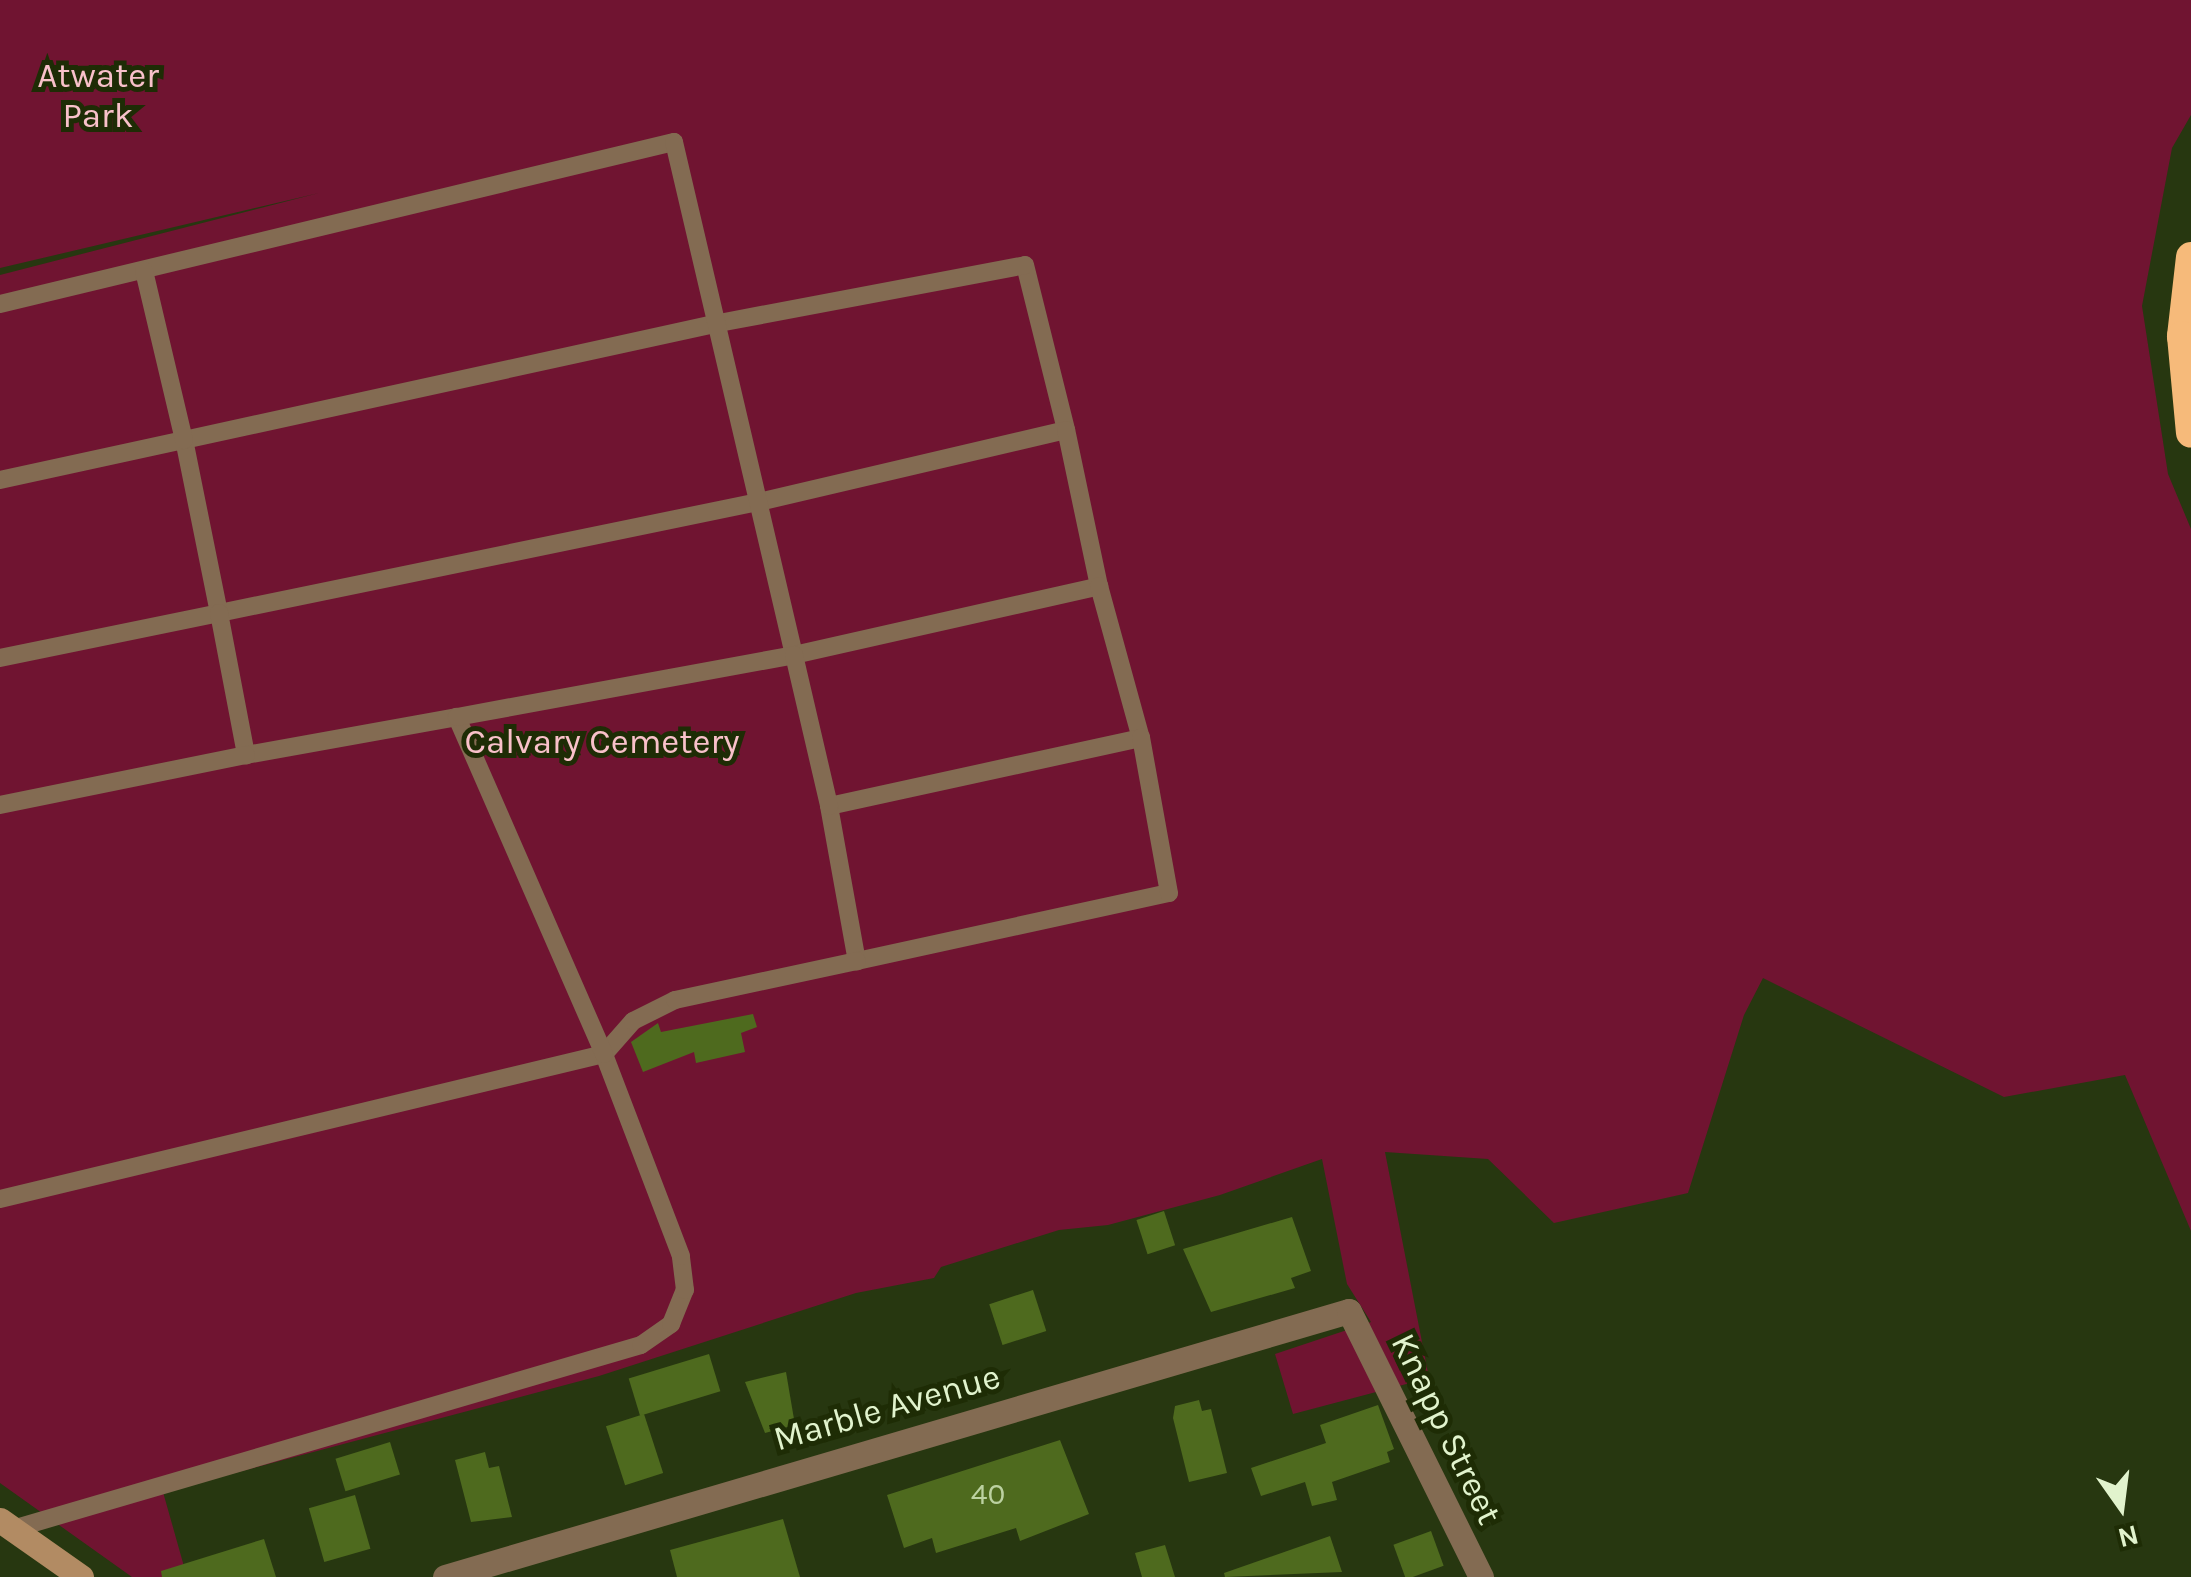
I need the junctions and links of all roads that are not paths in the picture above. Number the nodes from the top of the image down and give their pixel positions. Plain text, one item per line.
1 (2191, 257) edge
2 (144, 271) junction
3 (0, 304) edge
4 (720, 323) junction
5 (1066, 430) junction
6 (2191, 433) edge
7 (184, 440) junction
8 (0, 480) edge
9 (758, 502) junction
10 (1098, 586) junction
11 (219, 613) junction
12 (794, 655) junction
13 (0, 658) edge
14 (457, 717) junction
15 (1140, 738) junction
16 (246, 756) junction
17 (0, 805) edge
18 (829, 806) junction
19 (857, 961) junction
20 (604, 1054) junction
21 (0, 1199) edge
22 (1349, 1311) joint
23 (6, 1525) edge
24 (81, 1577) edge
25 (445, 1577) edge
26 (1481, 1577) edge

1 - 6 highway
2 - 3 lane
2 - 4 lane
2 - 7 lane
4 - 5 lane
4 - 7 lane
4 - 9 lane
5 - 9 lane
5 - 10 lane
7 - 8 lane
7 - 11 lane
9 - 11 lane
9 - 12 lane
10 - 12 lane
10 - 15 lane
11 - 13 lane
11 - 16 lane
12 - 14 lane
12 - 18 lane
14 - 16 lane
14 - 20 lane
15 - 18 lane
15 - 19 lane
16 - 17 lane
18 - 19 lane
19 - 20 lane
20 - 21 lane
20 - 23 lane
22 - 25 street, Marble Avenue
22 - 26 street, Knapp Street
23 - 24 main road

